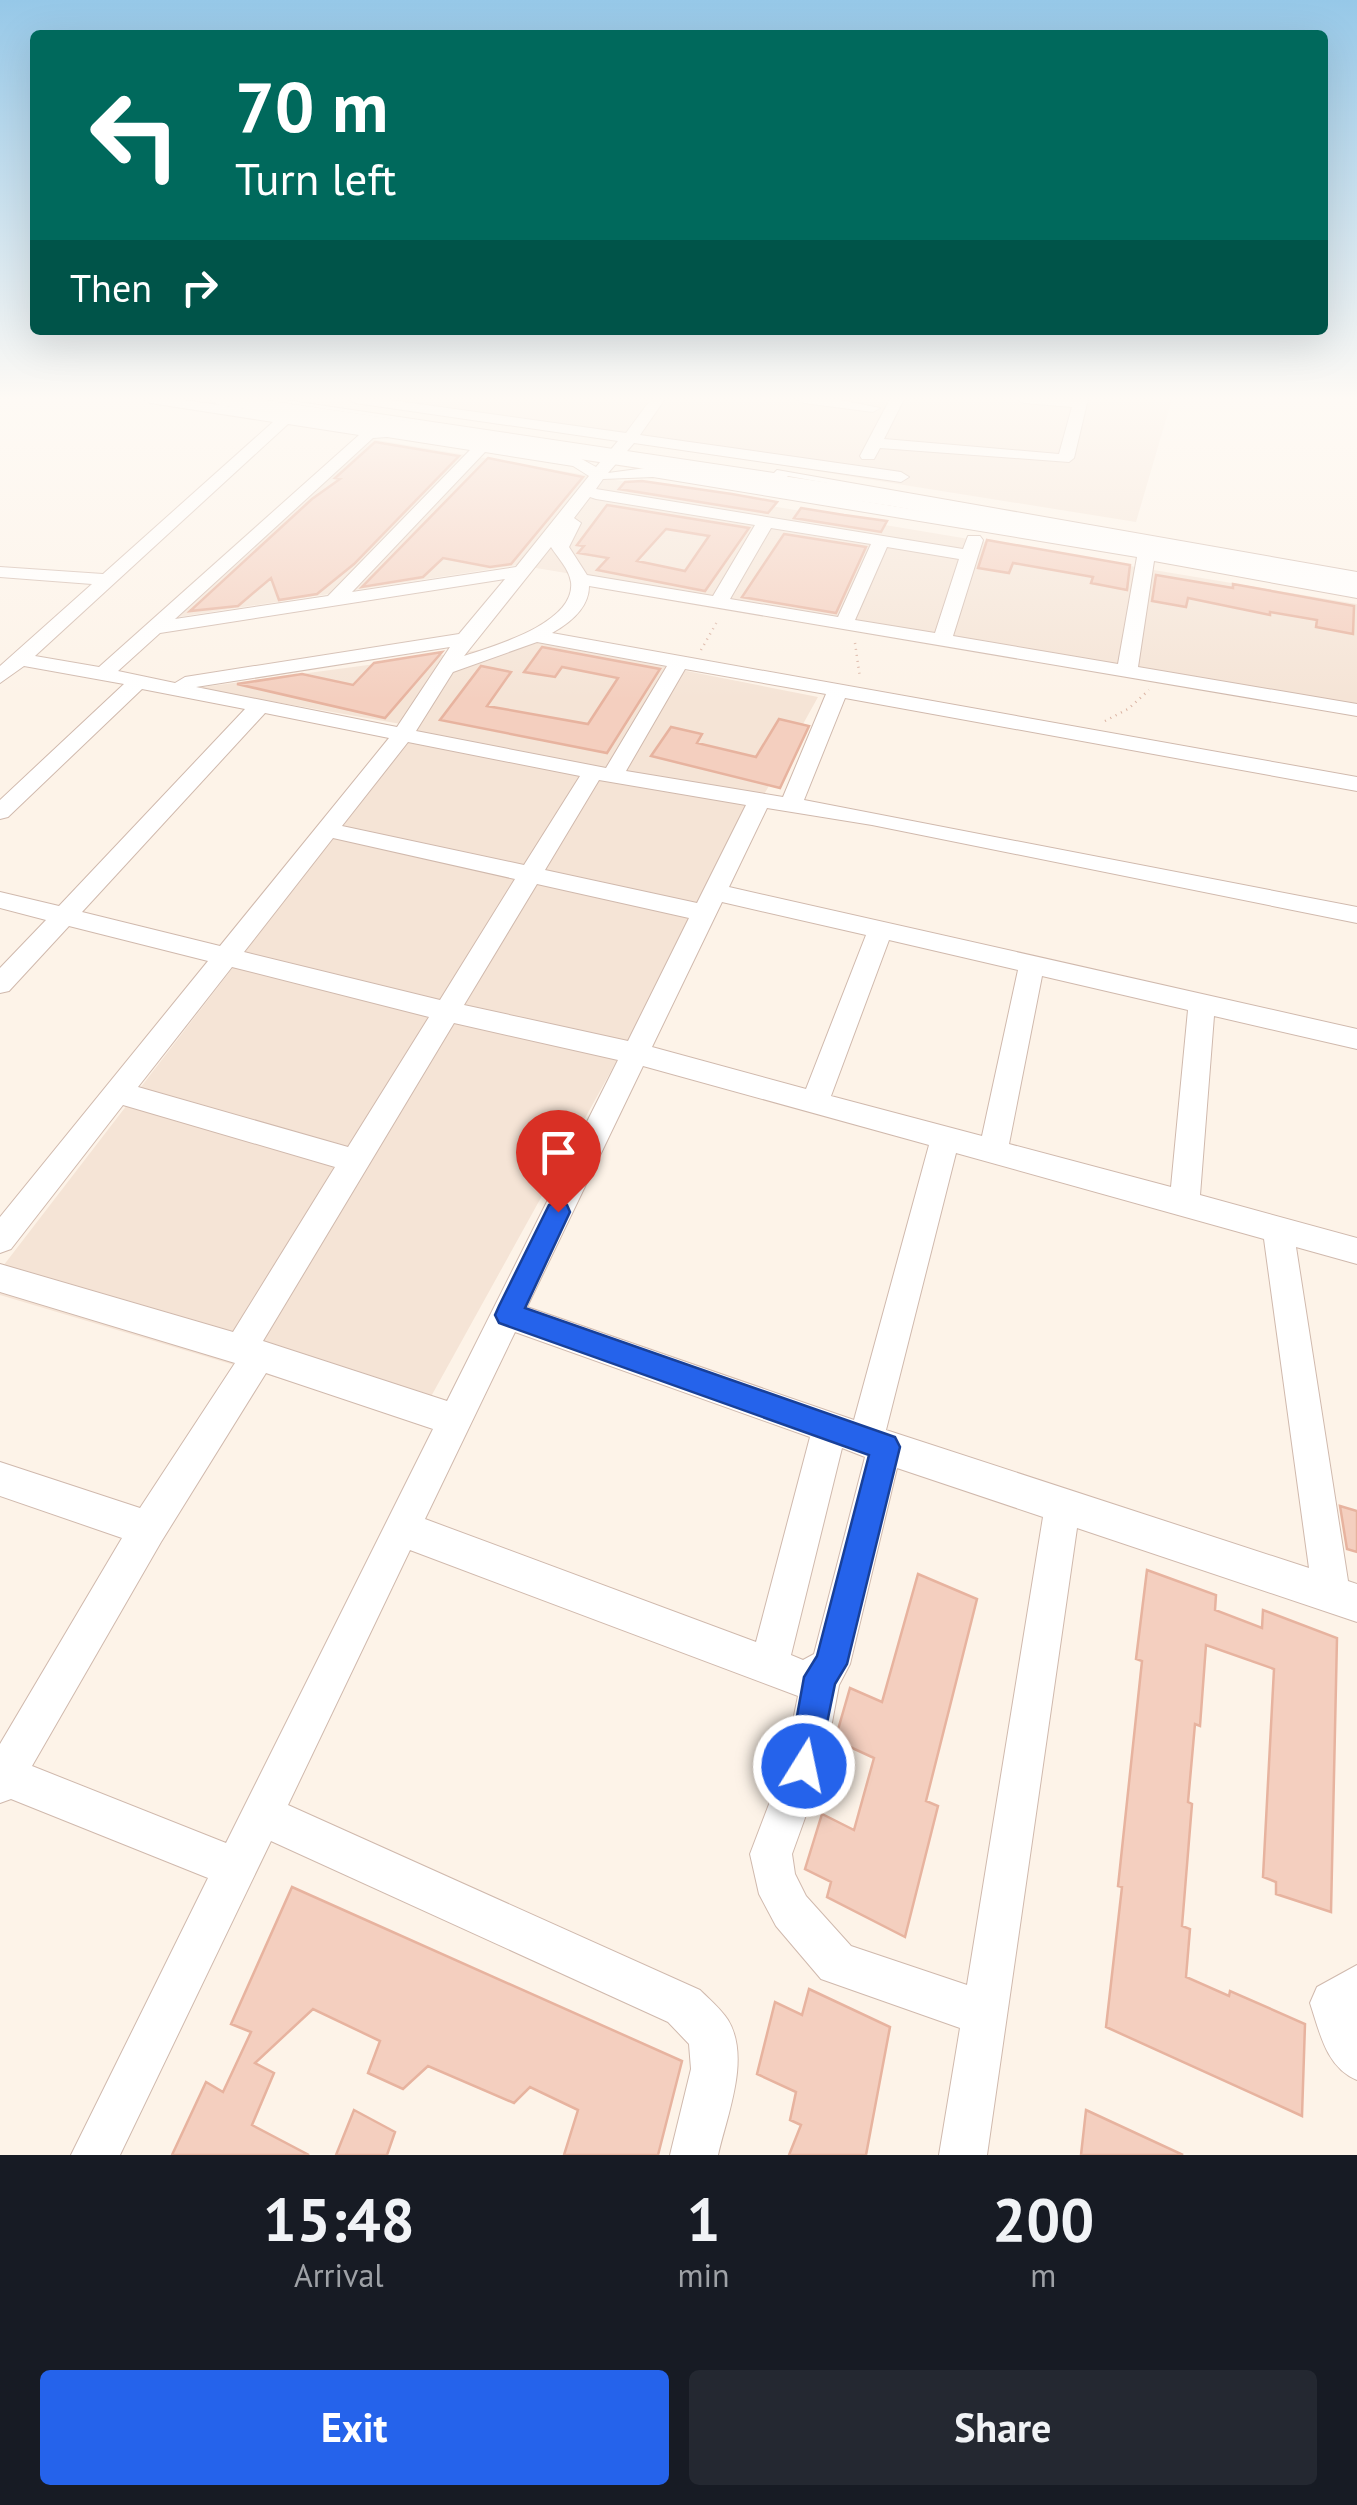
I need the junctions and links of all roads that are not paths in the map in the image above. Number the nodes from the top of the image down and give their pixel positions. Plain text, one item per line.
1 (196, 500) edge
2 (295, 500) edge
3 (431, 500) edge
4 (582, 500) edge
5 (589, 500) edge
6 (713, 500) edge
7 (865, 500) edge
8 (924, 500) edge
9 (1015, 500) edge
10 (972, 518) junction
11 (765, 523) junction
12 (881, 541) junction
13 (1146, 554) junction
14 (970, 555) junction
15 (1357, 566) edge
16 (0, 572) edge
17 (519, 572) junction
18 (1294, 577) junction
19 (580, 579) junction
20 (1357, 579) edge
21 (108, 580) junction
22 (1357, 594) edge
23 (334, 600) junction
24 (723, 602) junction
25 (849, 623) junction
26 (152, 628) junction
27 (536, 636) junction
28 (944, 639) junction
29 (466, 640) junction
30 (20, 659) junction
31 (687, 663) junction
32 (447, 668) junction
33 (105, 672) junction
34 (1127, 672) junction
35 (0, 677) edge
36 (138, 682) junction
37 (164, 687) junction
38 (838, 690) junction
39 (260, 706) junction
40 (1357, 710) edge
41 (404, 733) junction
42 (602, 774) junction
43 (1357, 784) edge
44 (774, 804) junction
45 (0, 812) edge
46 (324, 829) junction
47 (530, 874) junction
48 (0, 900) edge
49 (709, 902) junction
50 (64, 916) junction
51 (1357, 916) edge
52 (880, 930) junction
53 (226, 954) junction
54 (1032, 964) junction
55 (0, 984) edge
56 (1202, 1004) junction
57 (445, 1012) junction
58 (1357, 1039) edge
59 (634, 1053) junction
60 (115, 1092) junction
61 (815, 1102) junction
62 (946, 1137) junction
63 (993, 1150) junction
64 (356, 1161) junction
65 (1185, 1202) junction
66 (1278, 1228) junction
67 (0, 1240) edge
68 (1357, 1251) edge
69 (0, 1278) edge
70 (508, 1315) junction
71 (250, 1352) junction
72 (455, 1420) junction
73 (830, 1427) junction
74 (876, 1443) junction
75 (0, 1479) edge
76 (1064, 1505) junction
77 (148, 1530) junction
78 (405, 1530) junction
79 (1344, 1599) edge
80 (769, 1666) junction
81 (820, 1677) junction
82 (1, 1777) edge
83 (264, 1816) junction
84 (238, 1869) junction
85 (1357, 1987) edge
86 (985, 2014) junction
87 (1357, 2057) edge
88 (96, 2155) edge
89 (694, 2155) edge
90 (963, 2155) edge

1 - 21 street
2 - 26 street
3 - 23 street
4 - 17 street
5 - 19 street
6 - 11 street
7 - 10 main road
8 - 20 lane
9 - 15 main road
10 - 13 street
10 - 14 street
10 - 18 main road
11 - 12 street
11 - 24 street
12 - 14 street
12 - 25 street
13 - 18 street
13 - 34 street
14 - 28 street
16 - 21 street
17 - 23 street
17 - 29 street
18 - 20 main road
18 - 22 street
19 - 24 street
19 - 27 street
21 - 30 street
23 - 26 street
24 - 25 street
25 - 28 street
26 - 33 street
27 - 31 street
27 - 32 street
28 - 34 street
29 - 32 street
29 - 37 street
30 - 33 street
30 - 35 street
31 - 38 street
31 - 42 street
32 - 41 street
33 - 36 street
34 - 40 street
36 - 37 street
36 - 45 street
37 - 39 street
38 - 43 street
38 - 44 street
39 - 41 street
39 - 50 street
41 - 42 street
41 - 46 street
42 - 44 street
42 - 47 street
44 - 49 street
44 - 51 street
46 - 47 street
46 - 53 street
47 - 49 street
47 - 57 street
48 - 50 street
49 - 52 street
49 - 59 street
50 - 53 street
50 - 55 street
52 - 54 street
52 - 61 street
53 - 57 street
53 - 60 street
54 - 56 street
54 - 63 street
56 - 58 street
56 - 65 street
57 - 59 street
57 - 64 street
59 - 61 street
59 - 70 street
60 - 64 street
60 - 67 street
61 - 62 street
62 - 63 street
62 - 74 street
63 - 65 street
64 - 71 street
65 - 66 street
66 - 68 street
66 - 79 street
69 - 71 street
70 - 72 street
70 - 73 street
71 - 72 street
71 - 77 street
72 - 78 street
73 - 74 street
73 - 80 street
74 - 76 street
74 - 81 street
75 - 77 street
76 - 79 street
76 - 86 street
77 - 82 street
78 - 80 street
78 - 83 street
80 - 81 street
81 - 86 street
82 - 84 street
83 - 84 street
83 - 89 street
84 - 88 street
85 - 87 street
86 - 90 street

